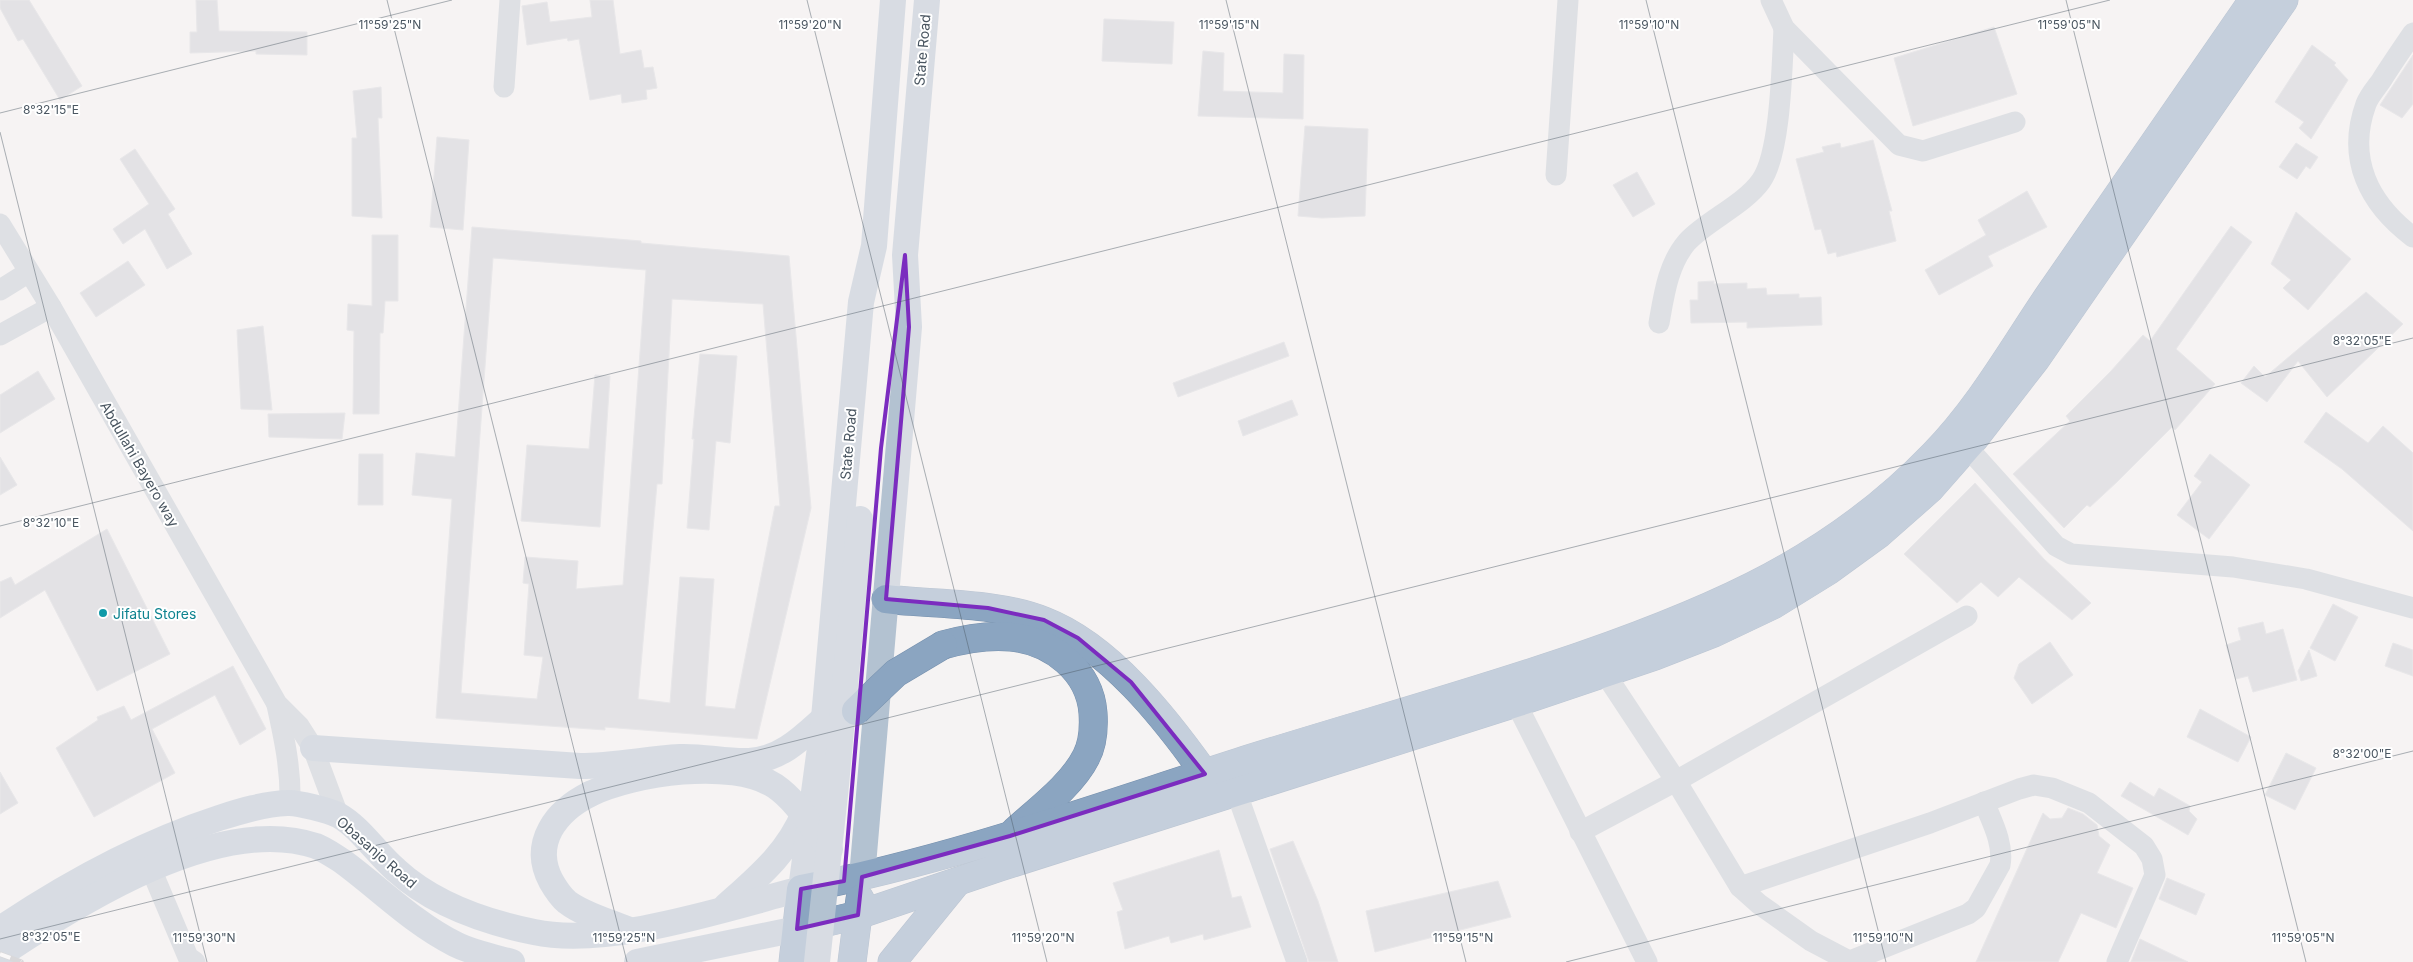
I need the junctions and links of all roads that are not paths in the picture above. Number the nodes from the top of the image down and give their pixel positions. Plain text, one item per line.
1 (510, 0) edge
2 (893, 0) edge
3 (927, 0) edge
4 (1568, 0) edge
5 (1771, 0) edge
6 (2252, 0) edge
7 (2284, 0) edge
8 (1784, 28) junction
9 (2413, 34) edge
10 (504, 87) dead end
11 (2015, 122) dead end
12 (1556, 175) dead end
13 (2, 231) edge
14 (2413, 237) edge
15 (874, 246) junction
16 (905, 255) junction
17 (29, 272) junction
18 (0, 290) edge
19 (51, 307) junction
20 (1659, 323) dead end
21 (0, 335) edge
22 (1967, 447) junction
23 (867, 520) junction
24 (886, 598) junction
25 (2413, 608) edge
26 (1967, 616) dead end
27 (1604, 672) junction
28 (1516, 703) junction
29 (277, 704) junction
30 (856, 711) junction
31 (824, 718) junction
32 (313, 748) junction
33 (1205, 774) junction
34 (1676, 781) junction
35 (814, 786) junction
36 (1236, 791) junction
37 (290, 802) junction
38 (1984, 802) junction
39 (338, 815) junction
40 (1580, 832) junction
41 (1010, 836) junction
42 (830, 849) junction
43 (151, 869) junction
44 (862, 877) junction
45 (957, 882) junction
46 (1740, 887) junction
47 (801, 889) junction
48 (722, 909) junction
49 (858, 915) junction
50 (796, 929) junction
51 (628, 930) junction
52 (7, 937) edge
53 (195, 962) edge
54 (512, 962) edge
55 (637, 962) edge
56 (728, 962) edge
57 (793, 962) edge
58 (817, 962) edge
59 (835, 962) edge
60 (852, 962) edge
61 (892, 962) edge
62 (1298, 962) edge
63 (1647, 962) edge
64 (1850, 962) edge
65 (2116, 962) edge

1 - 10 street
2 - 15 main road, State Road
3 - 16 main road, State Road
4 - 12 street
5 - 8 street
6 - 33 highway
7 - 22 highway
8 - 11 street
8 - 20 street
9 - 14 street
13 - 17 street, Abdullahi Bayero way
15 - 23 main road
15 - 31 main road, State Road
16 - 23 main road
16 - 24 main road, State Road
17 - 18 street
17 - 19 street, Abdullahi Bayero way
19 - 21 street
19 - 29 street, Abdullahi Bayero way
22 - 25 street
22 - 27 highway
23 - 30 main road
23 - 42 main road, bridge
24 - 33 highway
24 - 44 main road, State Road
26 - 34 street
27 - 28 highway
27 - 34 street
28 - 36 highway
28 - 40 street
29 - 32 street
29 - 37 street
30 - 41 highway, bridge
30 - 59 main road
31 - 32 main road
31 - 35 main road, State Road
32 - 39 street
33 - 41 highway
34 - 40 street
34 - 46 street
35 - 47 main road, State Road
35 - 48 main road
36 - 45 highway
36 - 62 street
37 - 39 main road, Obasanjo Road
37 - 52 main road, Obasanjo Road
38 - 46 street
38 - 64 street
38 - 65 street
39 - 51 main road, Obasanjo Road
40 - 63 street
41 - 44 highway
42 - 51 main road, bridge
42 - 58 main road, bridge
43 - 52 main road, Obasanjo Road
43 - 53 street
43 - 54 main road, Obasanjo Road
44 - 47 highway
44 - 49 highway
45 - 49 highway
45 - 61 highway
46 - 64 street
47 - 48 main road, Obasanjo Road
47 - 50 highway
48 - 51 main road, Obasanjo Road
49 - 50 highway
49 - 60 highway
50 - 55 main road
50 - 56 main road
50 - 57 highway

